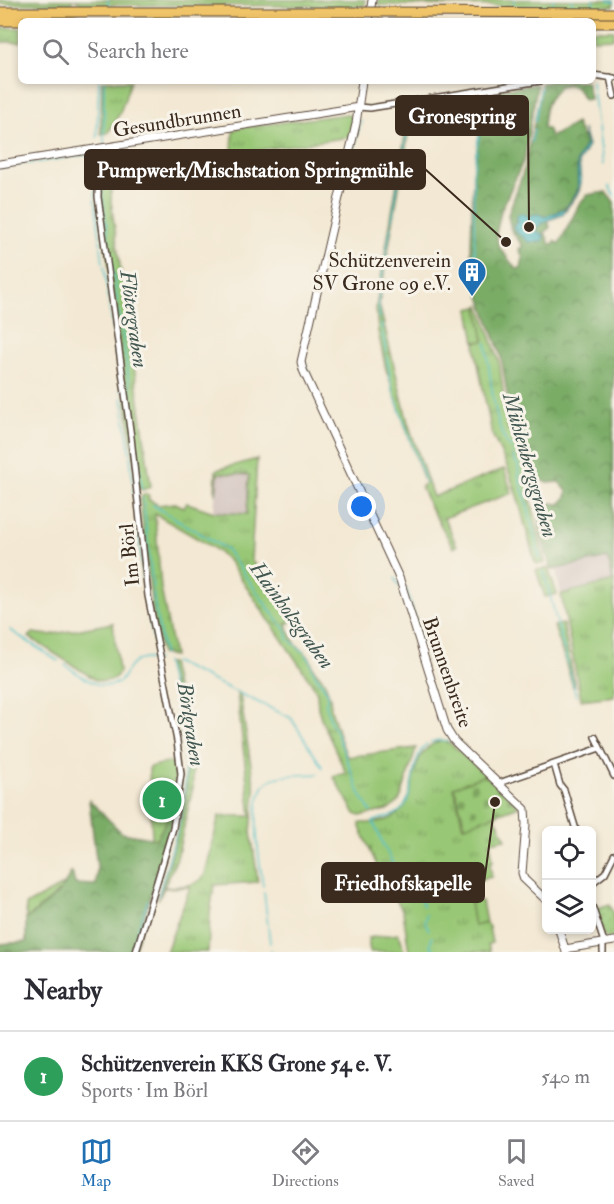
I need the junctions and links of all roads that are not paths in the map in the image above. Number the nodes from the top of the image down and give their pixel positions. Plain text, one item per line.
1 (372, 0) edge
2 (0, 12) edge
3 (614, 13) edge
4 (369, 18) edge
5 (0, 21) edge
6 (18, 21) edge
7 (596, 23) edge
8 (614, 23) edge
9 (596, 75) edge
10 (612, 78) edge
11 (362, 84) edge
12 (521, 84) edge
13 (614, 96) edge
14 (359, 107) junction
15 (99, 149) junction
16 (0, 164) edge
17 (595, 737) dead end
18 (600, 748) junction
19 (554, 764) junction
20 (614, 776) edge
21 (499, 783) junction
22 (575, 826) edge
23 (614, 855) edge
24 (595, 880) edge
25 (542, 894) edge
26 (596, 921) edge
27 (560, 934) edge
28 (614, 941) edge
29 (603, 942) junction
30 (566, 950) edge
31 (136, 952) edge
32 (603, 952) edge

1 - 4 street
2 - 3 highway, bridge
5 - 6 highway
7 - 8 highway
9 - 10 street
10 - 13 street
11 - 14 street, Brunnenbreite
12 - 14 street
14 - 15 street, Gesundbrunnen
14 - 21 street, Brunnenbreite
15 - 16 street, Gesundbrunnen
15 - 31 street, Im Börl
17 - 18 street
18 - 19 street
18 - 20 street
19 - 21 street
19 - 22 street
21 - 25 street, Brunnenbreite
23 - 24 street
26 - 29 street
27 - 30 street
28 - 29 street
29 - 30 street
29 - 32 street

